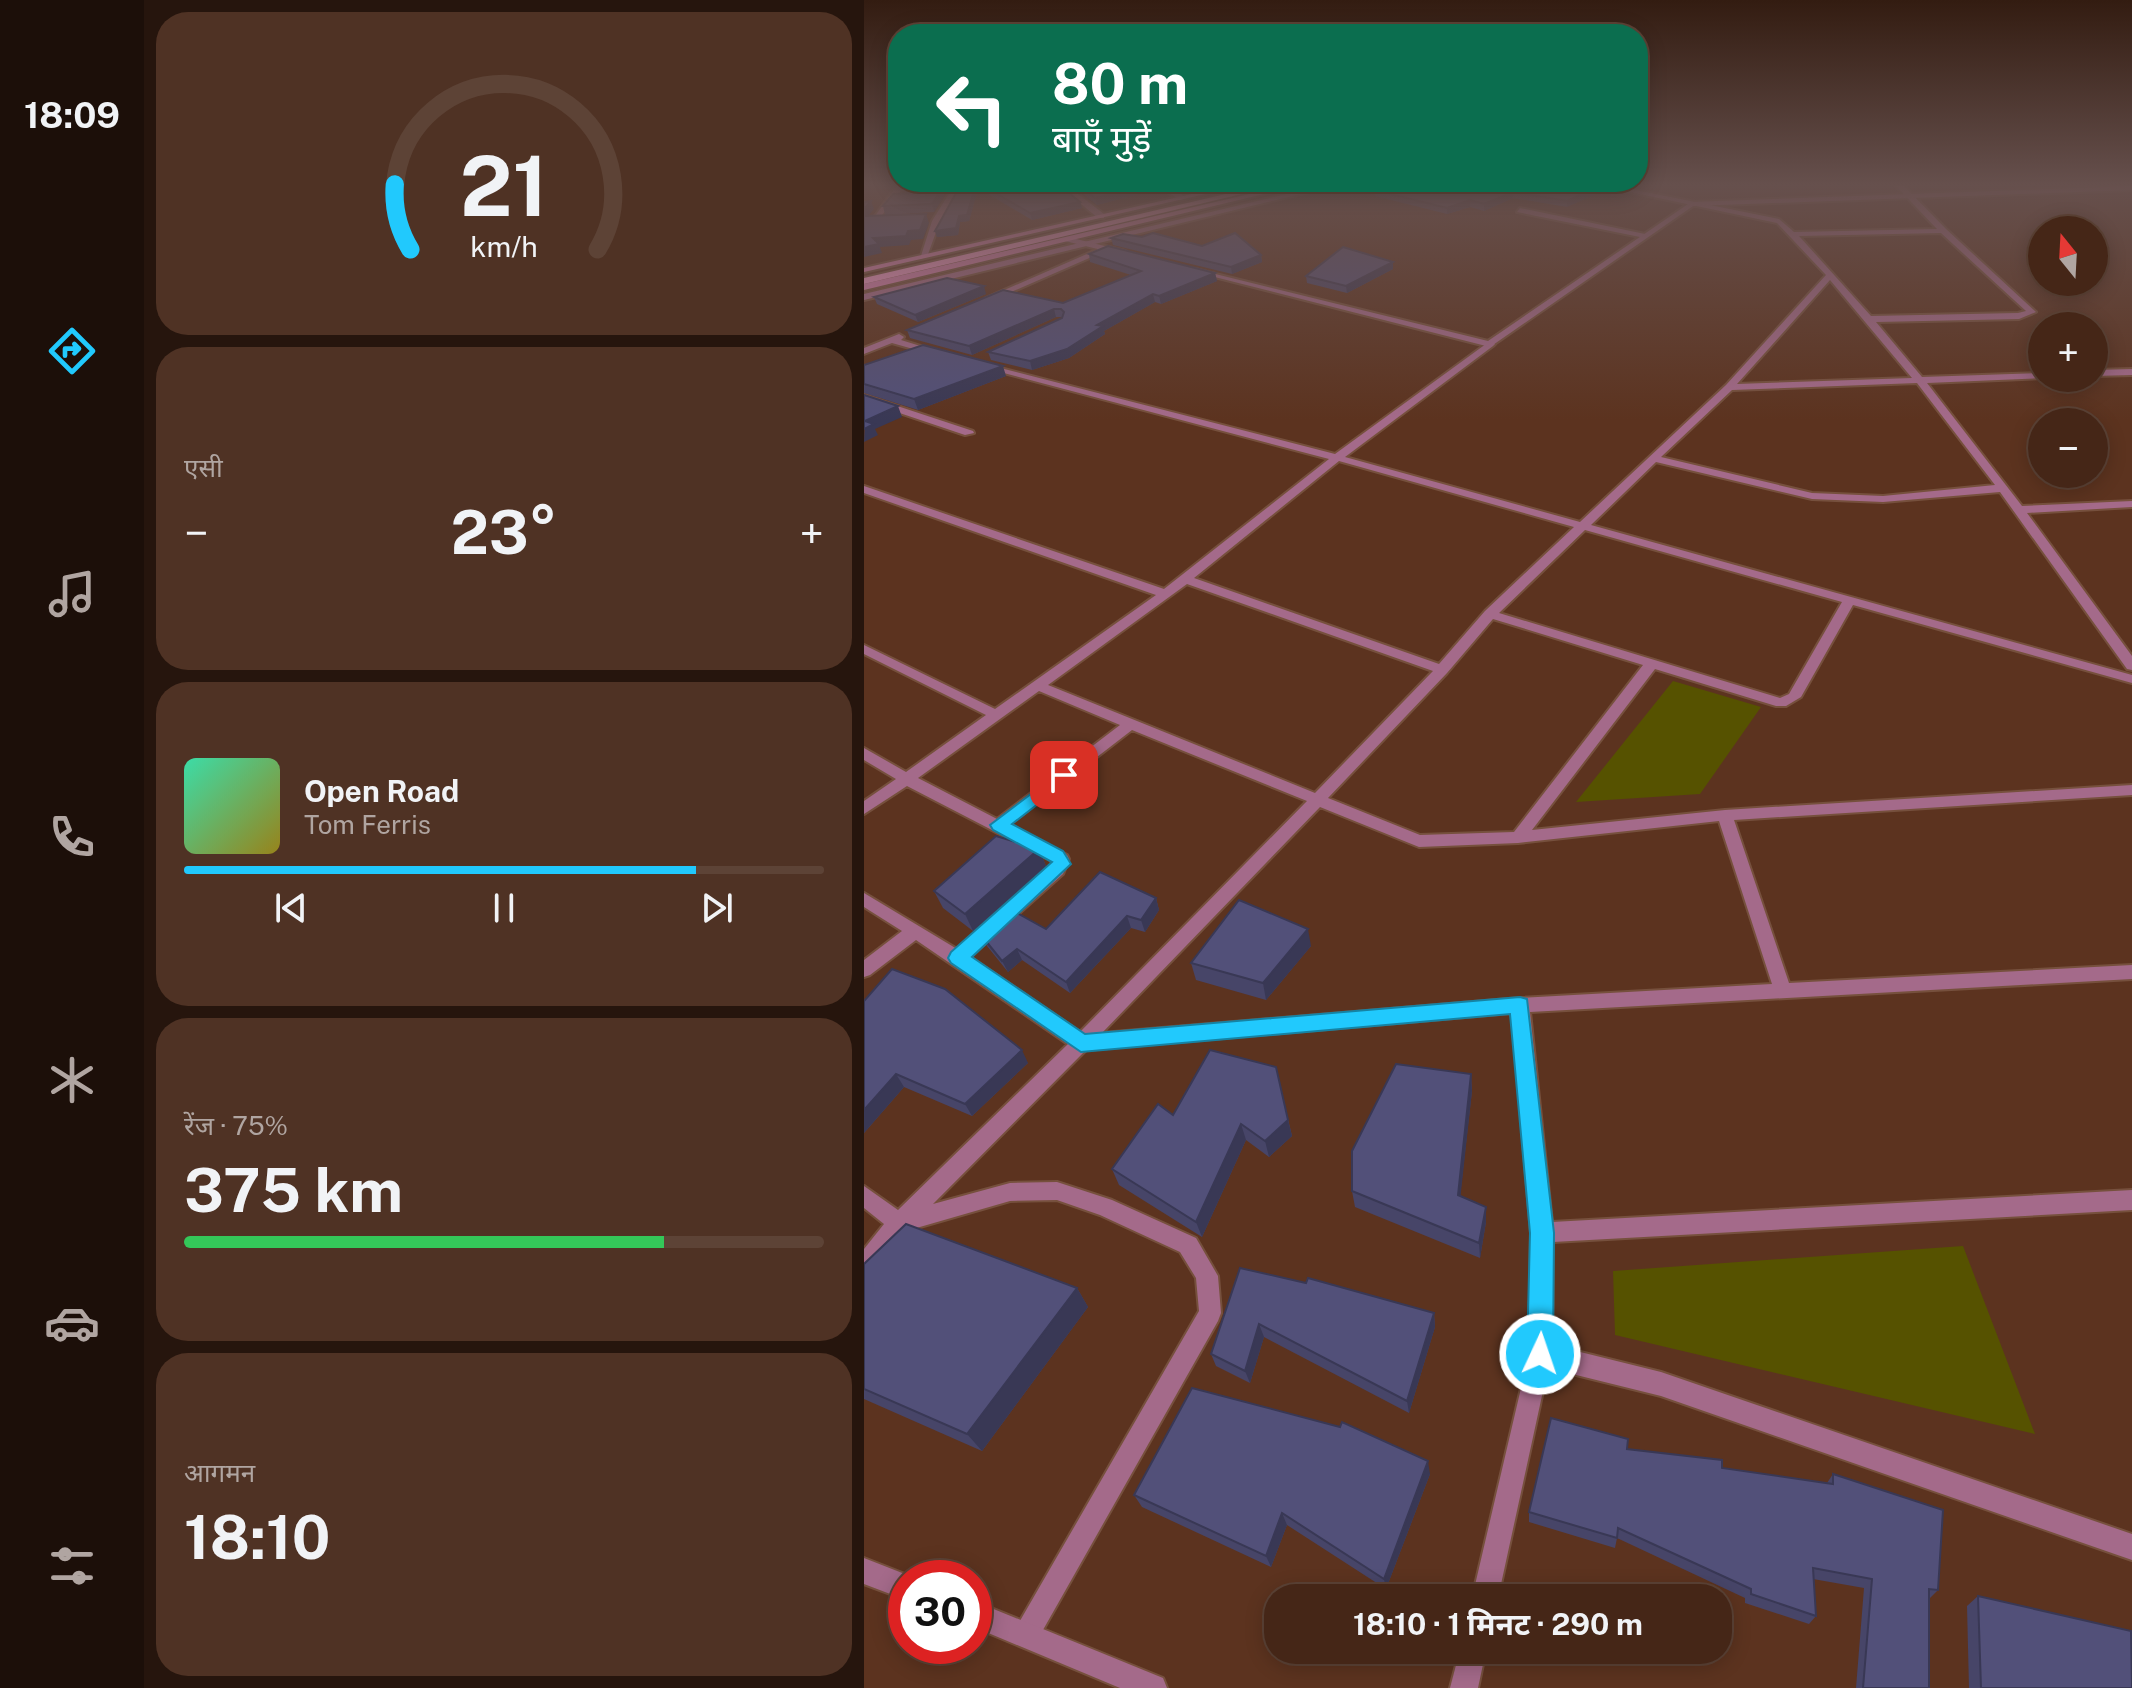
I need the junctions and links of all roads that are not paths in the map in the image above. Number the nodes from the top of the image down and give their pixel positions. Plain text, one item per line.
1 (908, 263) edge
2 (932, 263) edge
3 (935, 263) edge
4 (947, 263) edge
5 (1008, 263) edge
6 (1074, 263) edge
7 (1607, 263) edge
8 (1820, 263) edge
9 (1978, 263) edge
10 (1181, 267) edge
11 (1831, 274) junction
12 (864, 279) edge
13 (864, 297) edge
14 (978, 304) edge
15 (1869, 319) junction
16 (906, 334) edge
17 (892, 340) junction
18 (1490, 344) junction
19 (864, 351) edge
20 (945, 355) edge
21 (984, 356) dead end
22 (2132, 372) edge
23 (2108, 373) edge
24 (2028, 377) edge
25 (1921, 382) junction
26 (1729, 387) junction
27 (864, 398) edge
28 (969, 433) dead end
29 (1338, 457) junction
30 (1655, 459) junction
31 (2002, 488) junction
32 (864, 489) edge
33 (2132, 504) edge
34 (2019, 510) junction
35 (1584, 527) junction
36 (1185, 579) junction
37 (1166, 594) junction
38 (1850, 600) junction
39 (1490, 614) junction
40 (864, 649) edge
41 (1652, 663) junction
42 (2132, 666) edge
43 (1442, 670) junction
44 (2132, 679) edge
45 (1038, 686) junction
46 (996, 715) junction
47 (1129, 725) junction
48 (864, 753) edge
49 (907, 779) junction
50 (2132, 790) edge
51 (1318, 799) junction
52 (864, 809) edge
53 (1725, 815) junction
54 (999, 825) junction
55 (1518, 837) junction
56 (864, 899) edge
57 (915, 931) junction
58 (958, 958) junction
59 (864, 970) edge
60 (2131, 974) edge
61 (1783, 991) junction
62 (1520, 1005) junction
63 (1081, 1043) junction
64 (864, 1196) edge
65 (2132, 1200) edge
66 (899, 1223) junction
67 (1542, 1233) junction
68 (864, 1265) edge
69 (1540, 1354) junction
70 (2132, 1547) edge
71 (864, 1571) edge
72 (888, 1580) edge
73 (1488, 1584) edge
74 (992, 1621) edge
75 (1026, 1635) junction
76 (1470, 1664) edge
77 (1153, 1688) edge
78 (1464, 1688) edge

1 - 12 main road
2 - 12 main road
3 - 12 main road
4 - 12 main road
5 - 13 street
6 - 14 street
7 - 18 street
8 - 11 street
9 - 15 street
10 - 18 street
11 - 15 street
11 - 26 street
15 - 25 street
16 - 17 street
17 - 19 street
17 - 20 street
18 - 29 street
21 - 29 street
22 - 23 street
24 - 25 street
25 - 26 street
25 - 31 street
26 - 30 street
27 - 28 street
29 - 35 street
29 - 36 street
30 - 31 street
30 - 35 street
31 - 34 street
32 - 37 street
33 - 34 street
34 - 42 street
35 - 38 street
35 - 39 street
36 - 37 street
36 - 43 street
37 - 45 street
38 - 41 street
38 - 44 street
39 - 41 street
39 - 43 street
40 - 46 street
41 - 55 street
43 - 51 street
45 - 46 street
45 - 47 street
46 - 49 street
47 - 51 street
47 - 54 street
48 - 49 street
49 - 52 street
49 - 54 street
50 - 53 street
51 - 55 street
51 - 63 street
53 - 55 street
53 - 61 street
54 - 58 street
56 - 57 street
57 - 58 street
57 - 59 street
58 - 63 street
60 - 61 street
61 - 62 street
62 - 63 street
62 - 67 street
63 - 66 street
64 - 66 street
65 - 67 street
66 - 68 street
66 - 75 street
67 - 69 street
69 - 70 street
69 - 73 street
71 - 72 street
74 - 75 street
75 - 77 street
76 - 78 street

